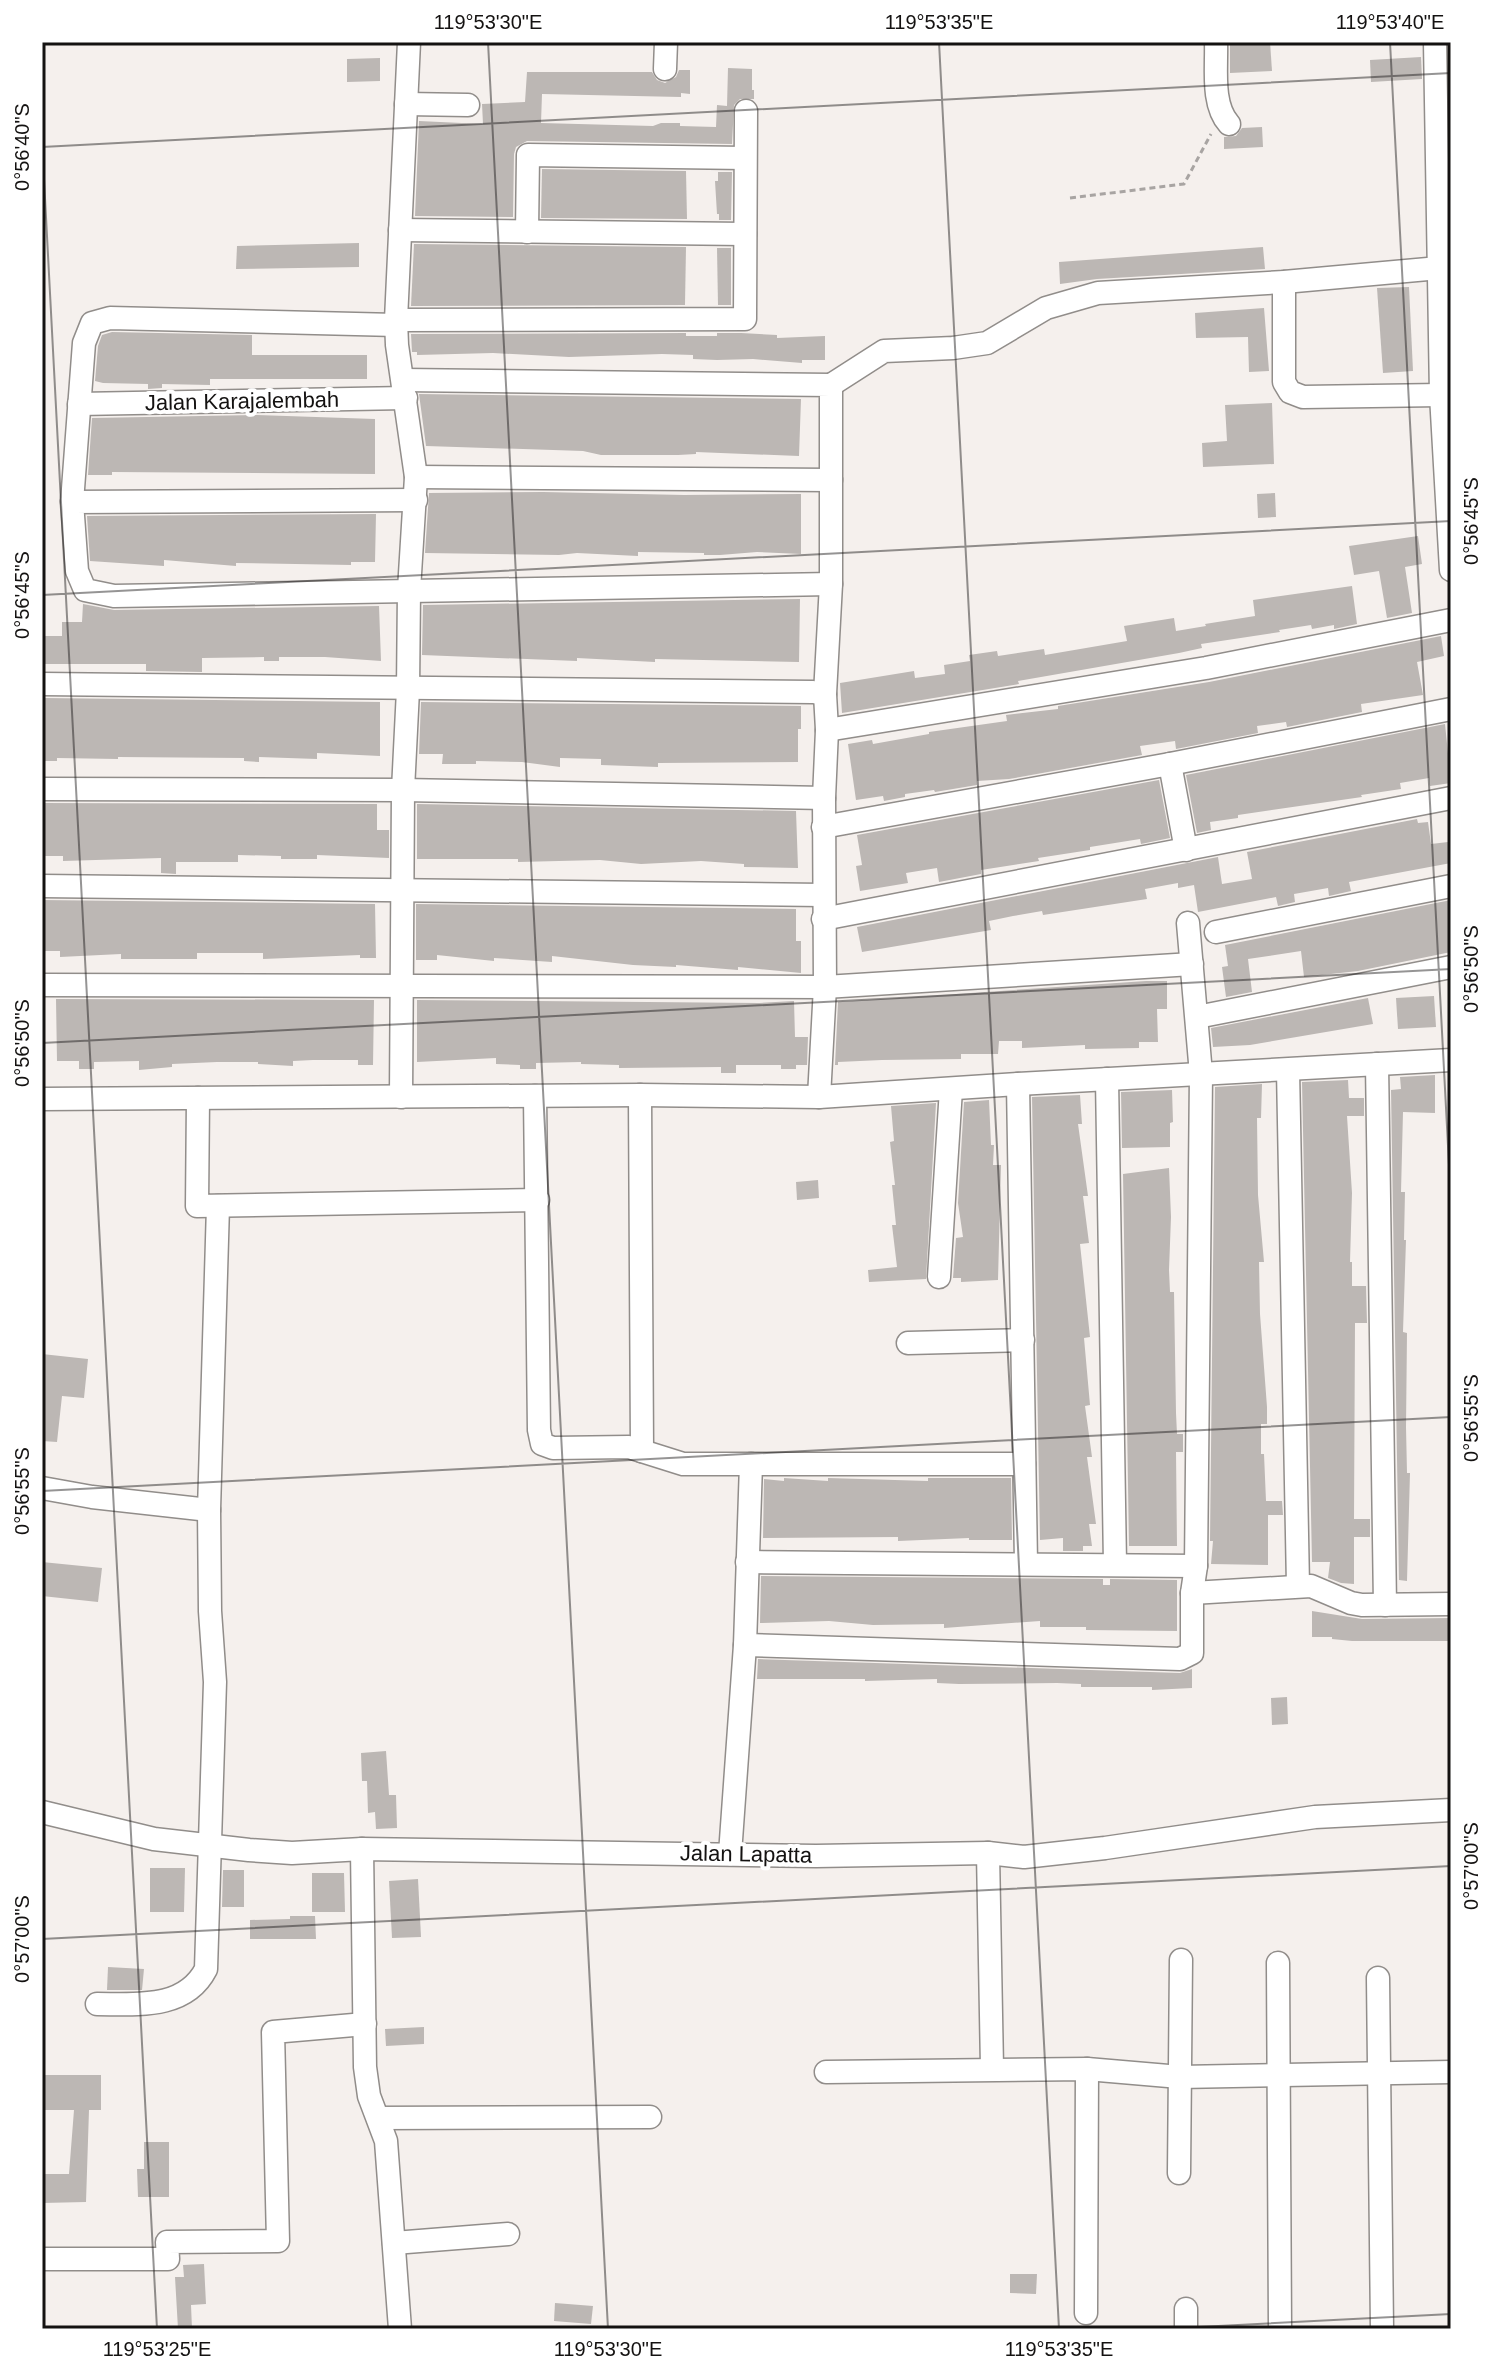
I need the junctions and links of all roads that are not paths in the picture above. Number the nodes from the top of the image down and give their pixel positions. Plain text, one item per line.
1 (409, 42) edge
2 (666, 42) edge
3 (1216, 42) edge
4 (1435, 42) edge
5 (665, 69) dead end
6 (406, 104) junction
7 (468, 105) dead end
8 (746, 111) dead end
9 (1225, 118) road end
10 (745, 158) junction
11 (1444, 212) edge
12 (400, 230) junction
13 (527, 232) junction
14 (745, 234) junction
15 (1439, 268) junction
16 (1284, 282) junction
17 (396, 322) junction
18 (831, 385) junction
19 (404, 389) junction
20 (1441, 395) junction
21 (79, 404) junction
22 (416, 477) junction
23 (831, 480) junction
24 (416, 500) junction
25 (72, 502) junction
26 (1451, 570) edge
27 (831, 584) junction
28 (409, 590) junction
29 (1451, 620) edge
30 (42, 684) edge
31 (408, 690) junction
32 (825, 694) junction
33 (1451, 709) edge
34 (827, 730) junction
35 (1170, 764) junction
36 (42, 789) edge
37 (403, 790) junction
38 (824, 798) junction
39 (1451, 798) edge
40 (823, 827) junction
41 (1186, 850) junction
42 (42, 886) edge
43 (1451, 886) edge
44 (403, 889) junction
45 (823, 895) junction
46 (823, 919) junction
47 (1188, 923) dead end
48 (1216, 932) dead end
49 (1192, 964) junction
50 (1451, 967) edge
51 (42, 985) edge
52 (402, 987) junction
53 (825, 987) junction
54 (1197, 1017) junction
55 (1451, 1060) edge
56 (1377, 1064) junction
57 (1288, 1070) junction
58 (1201, 1074) junction
59 (1107, 1079) junction
60 (1018, 1084) junction
61 (951, 1089) junction
62 (640, 1095) junction
63 (535, 1096) junction
64 (401, 1097) junction
65 (819, 1097) junction
66 (198, 1098) junction
67 (42, 1099) edge
68 (538, 1200) junction
69 (218, 1206) junction
70 (939, 1277) dead end
71 (1023, 1340) junction
72 (908, 1343) dead end
73 (642, 1451) junction
74 (751, 1464) junction
75 (1024, 1464) junction
76 (42, 1488) edge
77 (209, 1510) junction
78 (747, 1562) junction
79 (1026, 1563) junction
80 (1115, 1564) junction
81 (1196, 1566) junction
82 (1298, 1586) junction
83 (1192, 1593) junction
84 (1451, 1604) edge
85 (1385, 1605) junction
86 (745, 1645) junction
87 (1451, 1810) edge
88 (42, 1812) edge
89 (210, 1846) junction
90 (362, 1849) junction
91 (988, 1853) junction
92 (730, 1854) junction
93 (1181, 1960) dead end
94 (1278, 1963) dead end
95 (1378, 1978) dead end
96 (97, 2004) dead end
97 (365, 2024) junction
98 (992, 2068) junction
99 (1087, 2069) junction
100 (826, 2072) dead end
101 (1451, 2072) edge
102 (1377, 2073) junction
103 (1278, 2075) junction
104 (1180, 2077) junction
105 (650, 2117) dead end
106 (378, 2118) junction
107 (1179, 2173) dead end
108 (508, 2234) dead end
109 (394, 2243) junction
110 (42, 2259) edge
111 (1086, 2313) dead end
112 (400, 2329) edge
113 (1280, 2329) edge
114 (1382, 2329) edge

1 - 6 street
2 - 5 street
3 - 9 street
4 - 11 street
6 - 7 street
6 - 12 street
8 - 10 street
10 - 13 street
10 - 14 street
11 - 15 street
12 - 13 street
12 - 17 street
13 - 14 street
14 - 17 street
15 - 16 street
15 - 20 street
16 - 18 street
16 - 20 street
17 - 19 street
17 - 21 street
18 - 19 street, Jalan Karajalembah
18 - 23 street
19 - 21 street, Jalan Karajalembah
19 - 22 street
20 - 26 street
21 - 25 street
22 - 23 street
22 - 24 street
23 - 27 street
24 - 25 street
24 - 28 street
25 - 28 street
27 - 28 street
27 - 32 street
28 - 31 street
29 - 34 street
30 - 31 street
31 - 32 street
31 - 37 street
32 - 34 street
33 - 35 street
34 - 38 street
35 - 40 street
35 - 41 street
36 - 37 street
37 - 38 street
37 - 44 street
38 - 40 street
39 - 41 street
40 - 45 street
41 - 46 street
42 - 44 street
43 - 48 street
44 - 45 street
44 - 52 street
45 - 46 street
46 - 53 street
47 - 49 street
49 - 53 street
49 - 54 street
50 - 54 street
51 - 52 street
52 - 53 street
52 - 64 street
53 - 65 street
54 - 58 street
55 - 56 street
56 - 57 street
56 - 85 street
57 - 58 street
57 - 82 street
58 - 59 street
58 - 81 street
59 - 60 street
59 - 80 street
60 - 61 street
60 - 71 street
61 - 65 street
61 - 70 street
62 - 63 street
62 - 65 street
62 - 73 street
63 - 64 street
63 - 68 street
64 - 66 street
66 - 67 street
66 - 69 street
68 - 69 street
68 - 73 street
69 - 77 street
71 - 72 street
71 - 75 street
73 - 74 street
74 - 75 street
74 - 78 street
75 - 79 street
76 - 77 street
77 - 89 street
78 - 79 street
78 - 86 street
79 - 80 street
80 - 81 street
81 - 83 street
82 - 83 street
82 - 85 street
83 - 86 street
84 - 85 street
86 - 92 street
87 - 91 street, Jalan Lapatta
88 - 89 street, Jalan Lapatta
89 - 90 street, Jalan Lapatta
89 - 96 street
90 - 92 street, Jalan Lapatta
90 - 97 street
91 - 92 street, Jalan Lapatta
91 - 98 street
93 - 104 street
94 - 103 street
95 - 102 street
97 - 106 street
97 - 110 street
98 - 99 street
98 - 100 street
99 - 104 street
99 - 111 street
101 - 102 street
102 - 103 street
102 - 114 street
103 - 104 street
103 - 113 street
104 - 107 street
105 - 106 street
106 - 109 street
108 - 109 street
109 - 112 street

